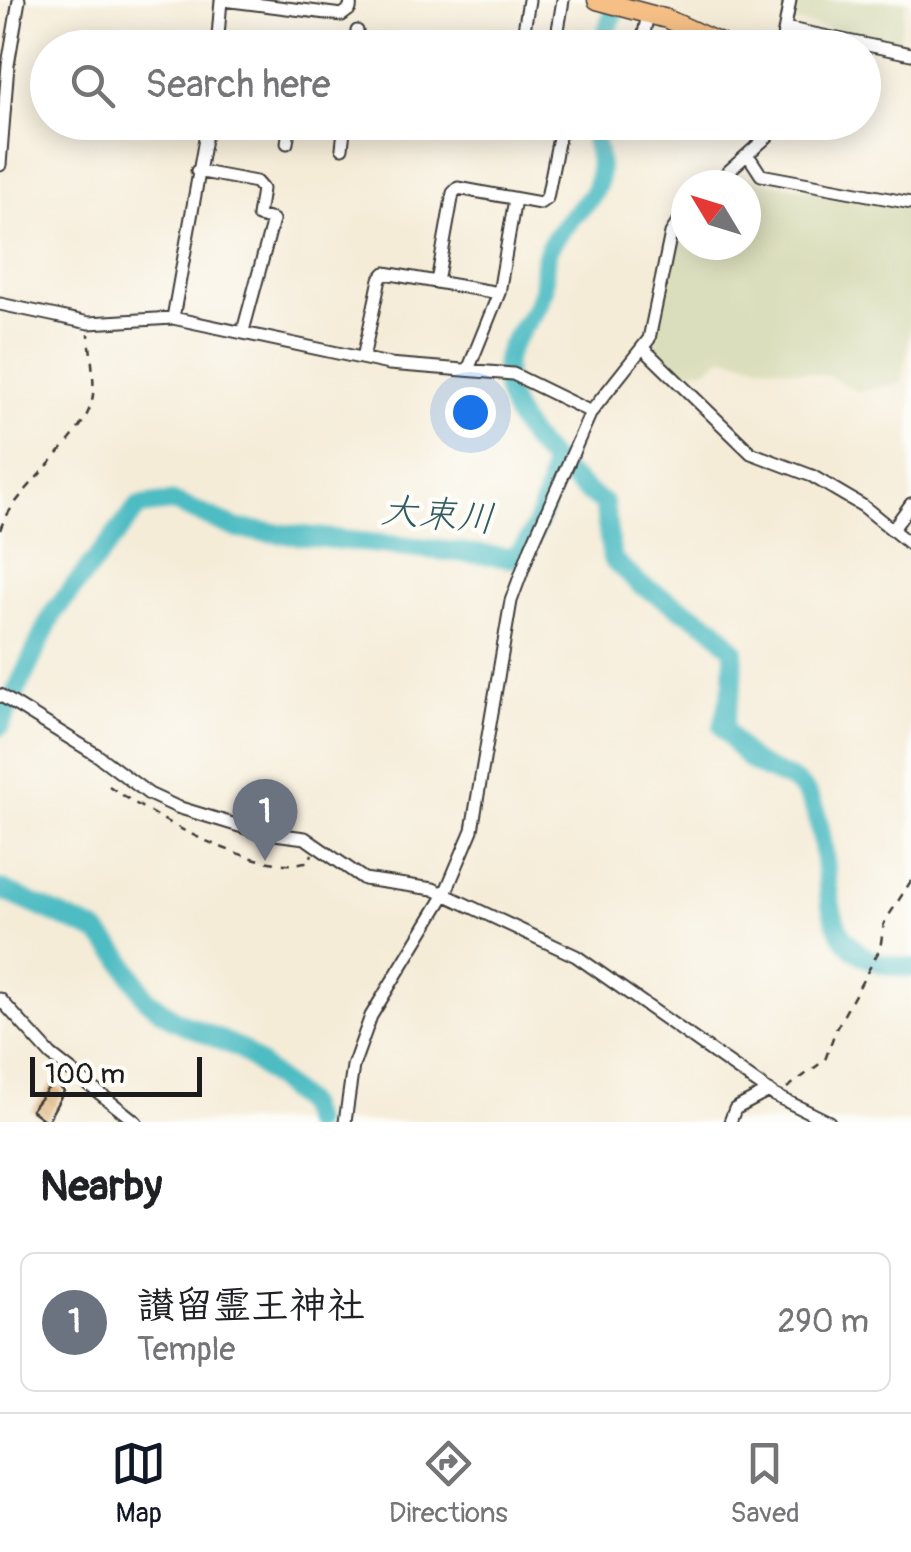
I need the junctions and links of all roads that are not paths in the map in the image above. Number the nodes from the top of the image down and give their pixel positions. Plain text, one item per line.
1 (19, 0) edge
2 (222, 0) edge
3 (350, 0) edge
4 (529, 0) edge
5 (564, 0) edge
6 (598, 0) edge
7 (790, 0) edge
8 (642, 12) junction
9 (786, 28) joint
10 (219, 30) edge
11 (524, 30) edge
12 (558, 30) edge
13 (642, 30) edge
14 (686, 30) edge
15 (796, 30) edge
16 (881, 48) edge
17 (911, 54) edge
18 (204, 140) edge
19 (287, 140) edge
20 (343, 140) edge
21 (558, 140) edge
22 (759, 140) edge
23 (287, 143) dead end
24 (342, 148) dead end
25 (748, 155) junction
26 (0, 164) edge
27 (730, 170) edge
28 (197, 171) junction
29 (515, 199) junction
30 (911, 203) edge
31 (671, 233) edge
32 (436, 282) junction
33 (499, 293) junction
34 (0, 304) edge
35 (173, 318) junction
36 (242, 331) junction
37 (644, 349) junction
38 (363, 358) junction
39 (468, 370) junction
40 (591, 412) junction
41 (911, 504) edge
42 (893, 529) junction
43 (911, 545) edge
44 (8, 701) edge
45 (444, 896) junction
46 (0, 1000) edge
47 (772, 1094) junction
48 (136, 1122) edge
49 (345, 1122) edge
50 (730, 1122) edge
51 (828, 1122) edge

1 - 26 street
2 - 3 street
2 - 10 street
4 - 11 street
5 - 12 street
6 - 8 highway
7 - 9 street
8 - 13 street
8 - 14 highway
9 - 15 street
16 - 17 street
18 - 28 street
19 - 23 street
20 - 24 street
21 - 29 street
22 - 25 street
25 - 27 street
25 - 30 street
28 - 35 street
28 - 36 street
29 - 32 street
29 - 33 street
31 - 37 street
32 - 33 street
32 - 38 street
33 - 39 street
34 - 35 street
35 - 36 street
36 - 38 street
37 - 40 street
37 - 42 street
38 - 39 street
39 - 40 street
40 - 45 street
41 - 42 street
42 - 43 street
44 - 45 street
45 - 47 street
45 - 49 street
46 - 48 street
47 - 50 street
47 - 51 street

